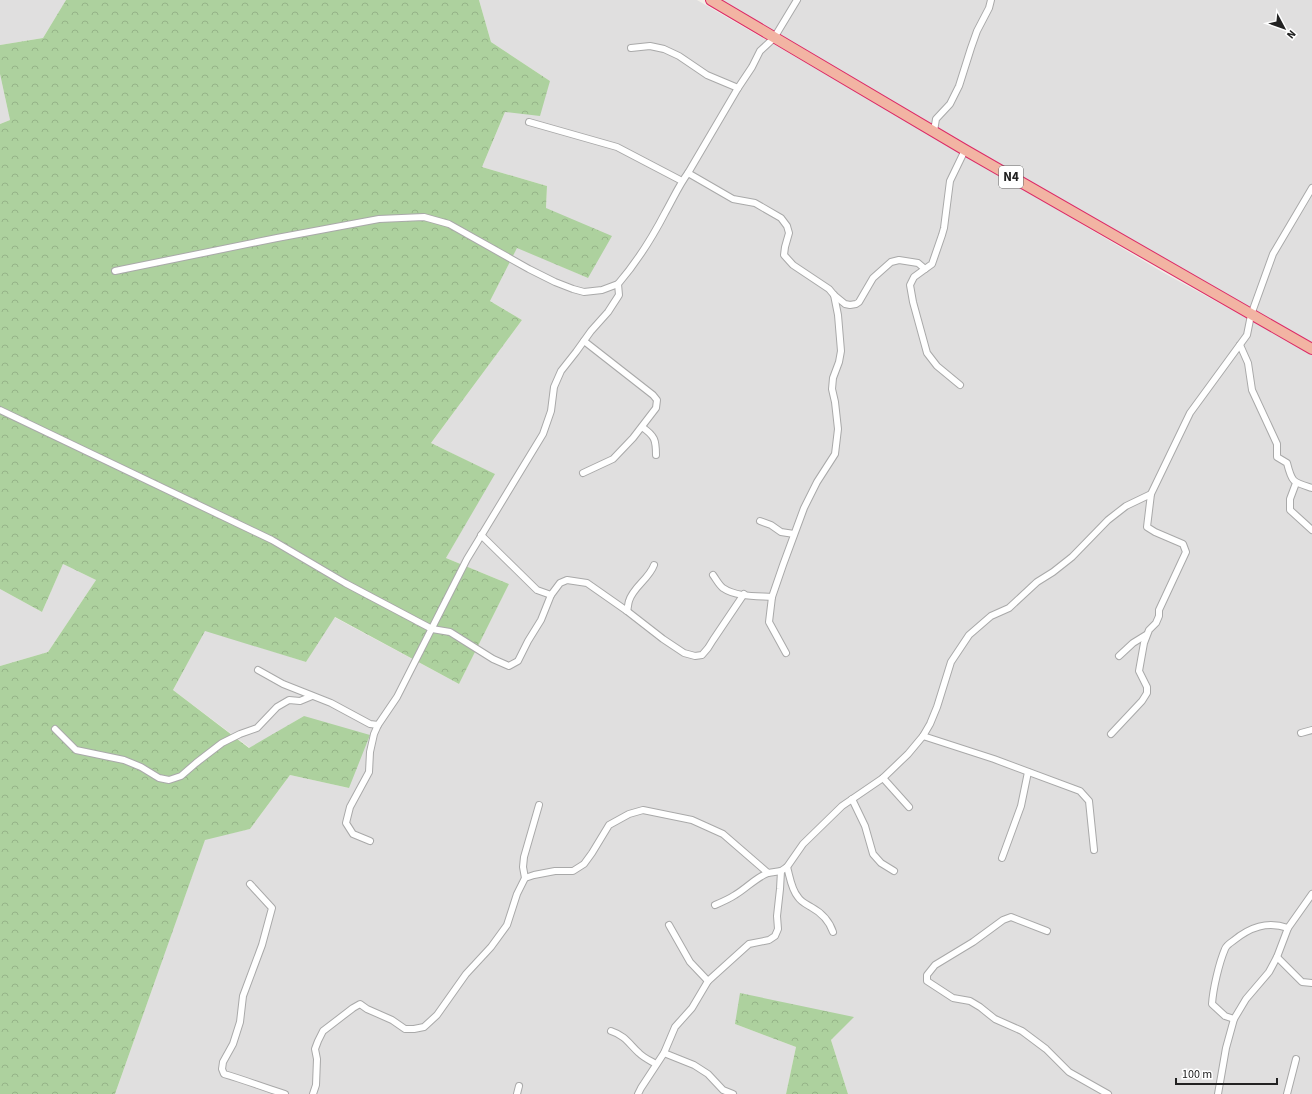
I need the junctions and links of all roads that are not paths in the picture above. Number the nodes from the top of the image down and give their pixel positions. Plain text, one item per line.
1 (711, 0) edge
2 (797, 0) edge
3 (991, 0) edge
4 (774, 38) junction
5 (631, 48) dead end
6 (738, 88) junction
7 (529, 122) dead end
8 (934, 131) junction
9 (964, 150) junction
10 (688, 173) junction
11 (682, 180) junction
12 (1312, 188) edge
13 (925, 269) junction
14 (115, 271) dead end
15 (618, 284) junction
16 (834, 295) junction
17 (1251, 315) junction
18 (584, 341) junction
19 (1240, 345) junction
20 (1312, 350) edge
21 (960, 385) dead end
22 (0, 410) edge
23 (642, 427) junction
24 (656, 455) dead end
25 (583, 473) dead end
26 (1296, 483) junction
27 (1312, 488) edge
28 (1151, 494) junction
29 (760, 521) dead end
30 (1312, 530) edge
31 (794, 534) junction
32 (481, 535) junction
33 (654, 565) dead end
34 (713, 575) dead end
35 (744, 594) junction
36 (551, 595) junction
37 (772, 597) junction
38 (627, 611) junction
39 (432, 629) junction
40 (1146, 635) junction
41 (786, 653) dead end
42 (1119, 656) dead end
43 (258, 670) dead end
44 (312, 696) junction
45 (378, 725) junction
46 (55, 729) dead end
47 (1312, 730) edge
48 (1301, 733) dead end
49 (1111, 734) dead end
50 (923, 736) junction
51 (1028, 772) junction
52 (883, 778) junction
53 (852, 799) junction
54 (538, 805) dead end
55 (909, 807) dead end
56 (370, 841) dead end
57 (1094, 850) dead end
58 (1002, 858) dead end
59 (788, 867) junction
60 (781, 871) junction
61 (894, 871) dead end
62 (768, 873) junction
63 (525, 878) junction
64 (250, 884) dead end
65 (1312, 894) edge
66 (715, 905) dead end
67 (669, 925) dead end
68 (1288, 928) junction
69 (1048, 930) dead end
70 (833, 932) dead end
71 (1277, 957) junction
72 (708, 981) junction
73 (1312, 983) edge
74 (1234, 1019) junction
75 (611, 1031) dead end
76 (664, 1053) junction
77 (1296, 1059) dead end
78 (656, 1064) junction
79 (520, 1086) dead end
80 (285, 1094) edge
81 (313, 1094) edge
82 (517, 1094) edge
83 (638, 1094) edge
84 (733, 1094) edge
85 (1108, 1094) edge
86 (1218, 1094) edge
87 (1287, 1094) edge

1 - 4 highway, N4
2 - 4 street
3 - 8 street
4 - 6 street
4 - 8 highway, N4
5 - 6 street
6 - 10 street
7 - 11 street
8 - 9 highway, N4
9 - 13 street
9 - 17 highway, N4
10 - 11 street
10 - 16 street
11 - 15 street
12 - 17 street
13 - 16 street
13 - 21 street
14 - 15 street
15 - 18 street
16 - 31 street
17 - 19 street
17 - 20 highway, N4
18 - 23 street
18 - 32 street
19 - 26 street
19 - 28 street
22 - 39 street
23 - 24 street
23 - 25 street
26 - 27 street
26 - 30 street
28 - 40 street
28 - 50 street
29 - 31 street
31 - 37 street
32 - 36 street
32 - 39 street
33 - 38 street
34 - 35 street
35 - 37 street
35 - 38 street
36 - 38 street
36 - 39 street
37 - 41 street
39 - 45 street
40 - 42 street
40 - 49 street
43 - 44 street
44 - 45 street
44 - 46 street
45 - 56 street
47 - 48 street
50 - 51 street
50 - 52 street
51 - 57 street
51 - 58 street
52 - 53 street
52 - 55 street
53 - 59 street
53 - 61 street
54 - 63 street
59 - 60 street
59 - 70 street
60 - 62 street
60 - 72 street
62 - 63 street
62 - 66 street
63 - 81 street
64 - 80 street
65 - 68 street
67 - 72 street
68 - 71 street
68 - 74 street
69 - 85 street
71 - 73 street
71 - 74 street
72 - 76 street
74 - 86 street
75 - 78 street
76 - 78 street
76 - 84 street
77 - 87 street
78 - 83 street
79 - 82 street

